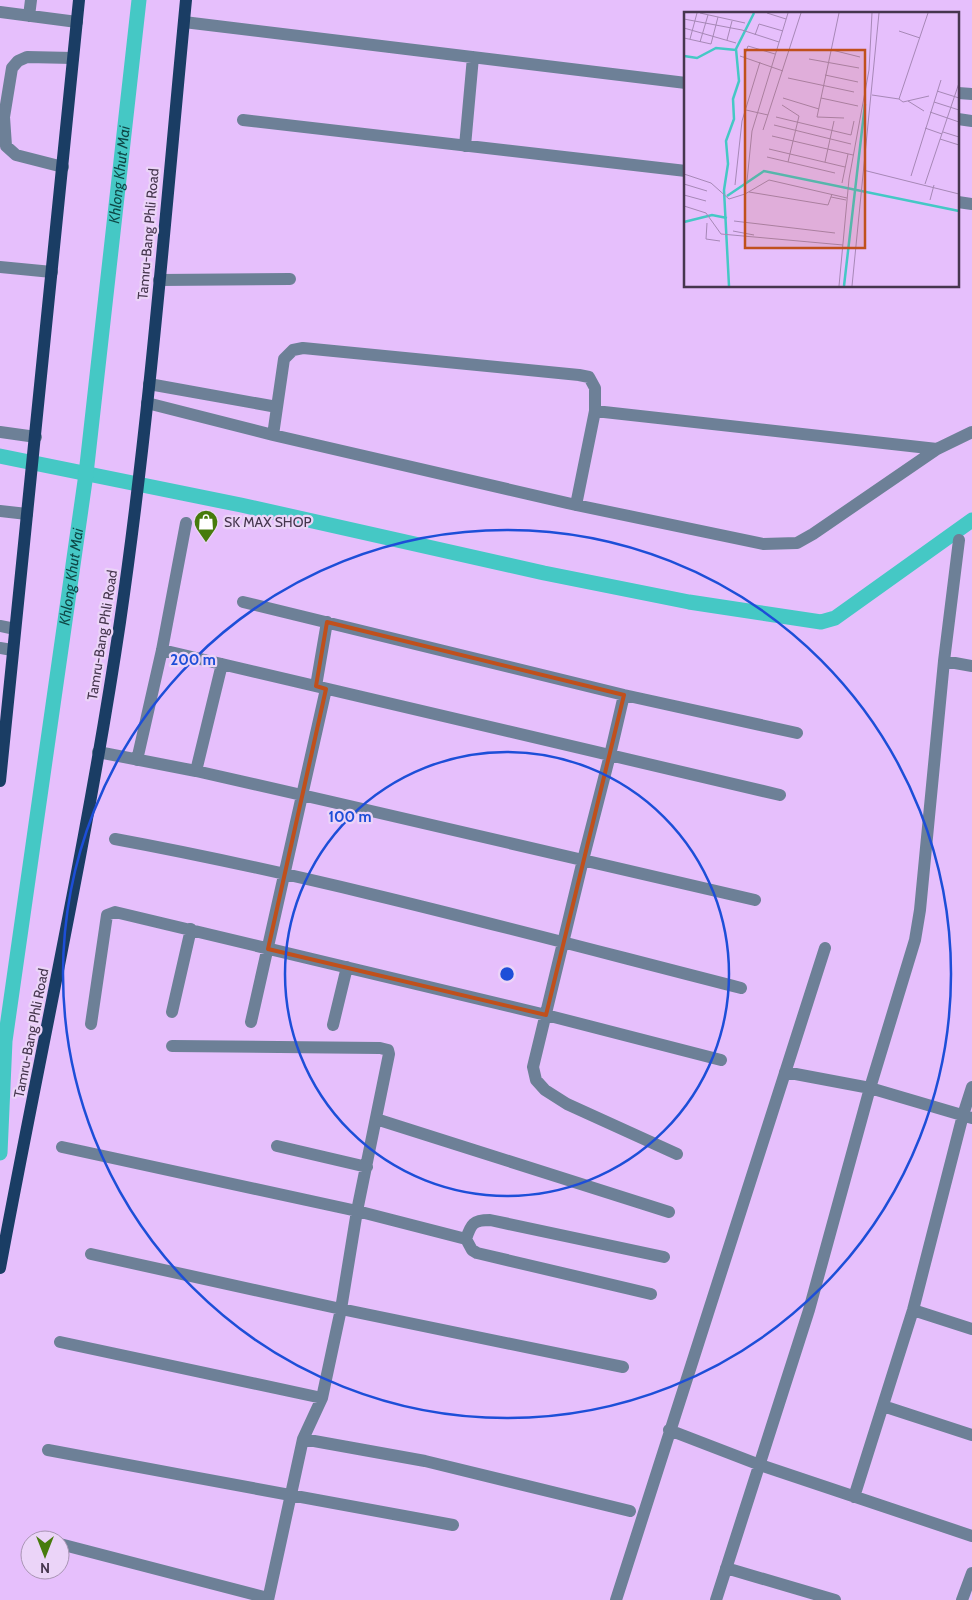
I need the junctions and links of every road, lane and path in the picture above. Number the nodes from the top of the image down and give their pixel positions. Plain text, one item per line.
1 (31, 0) edge
2 (79, 0) edge
3 (186, 0) edge
4 (0, 12) edge
5 (29, 16) junction
6 (77, 22) junction
7 (184, 22) junction
8 (473, 57) junction
9 (74, 58) junction
10 (684, 83) edge
11 (243, 120) dead end
12 (466, 146) junction
13 (63, 167) junction
14 (684, 171) edge
15 (0, 267) edge
16 (52, 272) junction
17 (290, 279) dead end
18 (159, 280) junction
19 (149, 384) junction
20 (147, 403) junction
21 (277, 407) junction
22 (595, 411) junction
23 (0, 432) edge
24 (972, 432) edge
25 (273, 435) junction
26 (36, 438) junction
27 (937, 450) junction
28 (576, 505) junction
29 (0, 511) edge
30 (27, 514) junction
31 (186, 523) dead end
32 (959, 540) dead end
33 (243, 602) dead end
34 (327, 622) junction
35 (0, 626) edge
36 (15, 629) junction
37 (6, 649) edge
38 (162, 650) junction
39 (944, 661) junction
40 (222, 664) junction
41 (972, 666) edge
42 (321, 687) junction
43 (624, 695) junction
44 (797, 733) dead end
45 (98, 752) junction
46 (1, 755) edge
47 (610, 755) junction
48 (137, 760) junction
49 (196, 771) junction
50 (0, 781) edge
51 (302, 795) junction
52 (780, 795) dead end
53 (115, 839) dead end
54 (583, 860) junction
55 (284, 875) junction
56 (755, 900) dead end
57 (191, 929) junction
58 (563, 943) junction
59 (268, 948) junction
60 (825, 948) dead end
61 (346, 968) junction
62 (741, 988) dead end
63 (172, 1012) dead end
64 (546, 1015) junction
65 (251, 1022) dead end
66 (90, 1024) dead end
67 (333, 1025) dead end
68 (172, 1046) dead end
69 (721, 1060) dead end
70 (785, 1072) junction
71 (972, 1087) edge
72 (870, 1088) junction
73 (967, 1117) edge
74 (376, 1119) junction
75 (277, 1146) dead end
76 (62, 1147) dead end
77 (677, 1154) dead end
78 (367, 1167) junction
79 (357, 1211) junction
80 (669, 1212) dead end
81 (466, 1240) junction
82 (91, 1254) dead end
83 (664, 1257) dead end
84 (0, 1268) edge
85 (651, 1294) dead end
86 (340, 1309) junction
87 (913, 1310) junction
88 (972, 1329) edge
89 (60, 1342) dead end
90 (623, 1368) dead end
91 (322, 1398) junction
92 (883, 1406) junction
93 (669, 1430) junction
94 (972, 1435) edge
95 (303, 1438) junction
96 (48, 1450) dead end
97 (760, 1465) junction
98 (292, 1497) junction
99 (854, 1498) junction
100 (630, 1511) dead end
101 (453, 1525) dead end
102 (972, 1536) edge
103 (70, 1547) edge
104 (726, 1568) junction
105 (972, 1573) edge
106 (268, 1599) edge
107 (616, 1600) edge
108 (716, 1600) edge
109 (835, 1600) edge
110 (962, 1600) edge

1 - 5 street
2 - 6 main road
3 - 7 main road, Tamru-Bang Phli Road
4 - 5 street
5 - 6 street
6 - 9 main road
7 - 8 street
7 - 18 main road, Tamru-Bang Phli Road
8 - 10 street
8 - 12 street
9 - 13 main road
9 - 13 street
11 - 12 street
12 - 14 street
13 - 16 main road
15 - 16 street
16 - 26 main road
17 - 18 street
18 - 19 main road, Tamru-Bang Phli Road
19 - 20 main road, Tamru-Bang Phli Road
19 - 21 street
20 - 25 street
20 - 45 main road, Tamru-Bang Phli Road
21 - 22 street
21 - 25 street
22 - 27 street
22 - 28 street
23 - 26 street
24 - 27 street
25 - 28 street
26 - 30 main road
27 - 28 street
29 - 30 street
30 - 36 main road
31 - 38 street
32 - 39 street
33 - 34 street
34 - 42 street
34 - 43 street
35 - 36 street
36 - 37 main road
37 - 46 main road
38 - 40 street
38 - 48 street
39 - 41 street
39 - 72 street
40 - 42 street
40 - 49 street
42 - 47 street
42 - 51 street
43 - 44 street
43 - 47 street
45 - 48 street
45 - 84 main road, Tamru-Bang Phli Road
46 - 50 main road
47 - 52 street
47 - 54 street
48 - 49 street
49 - 51 street
51 - 54 street
51 - 55 street
53 - 55 street
54 - 56 street
54 - 58 street
55 - 58 street
55 - 59 street
57 - 59 street
57 - 63 street
57 - 66 street
58 - 62 street
58 - 64 street
59 - 61 street
59 - 65 street
60 - 70 street
61 - 64 street
61 - 67 street
64 - 69 street
64 - 77 street
68 - 74 street
70 - 72 street
70 - 93 street
71 - 73 street
72 - 73 street
72 - 97 street
73 - 87 street
74 - 78 street
74 - 80 street
75 - 78 street
76 - 79 street
78 - 79 street
79 - 81 street
79 - 86 street
81 - 83 street
81 - 85 street
82 - 86 street
86 - 90 street
86 - 91 street
87 - 88 street
87 - 92 street
89 - 91 street
91 - 95 street
92 - 94 street
92 - 99 street
93 - 97 street
93 - 107 street
95 - 98 street
95 - 100 street
96 - 98 street
97 - 99 street
97 - 104 street
98 - 101 street
98 - 106 street
99 - 102 street
103 - 106 street
104 - 108 street
104 - 109 street
105 - 110 street

